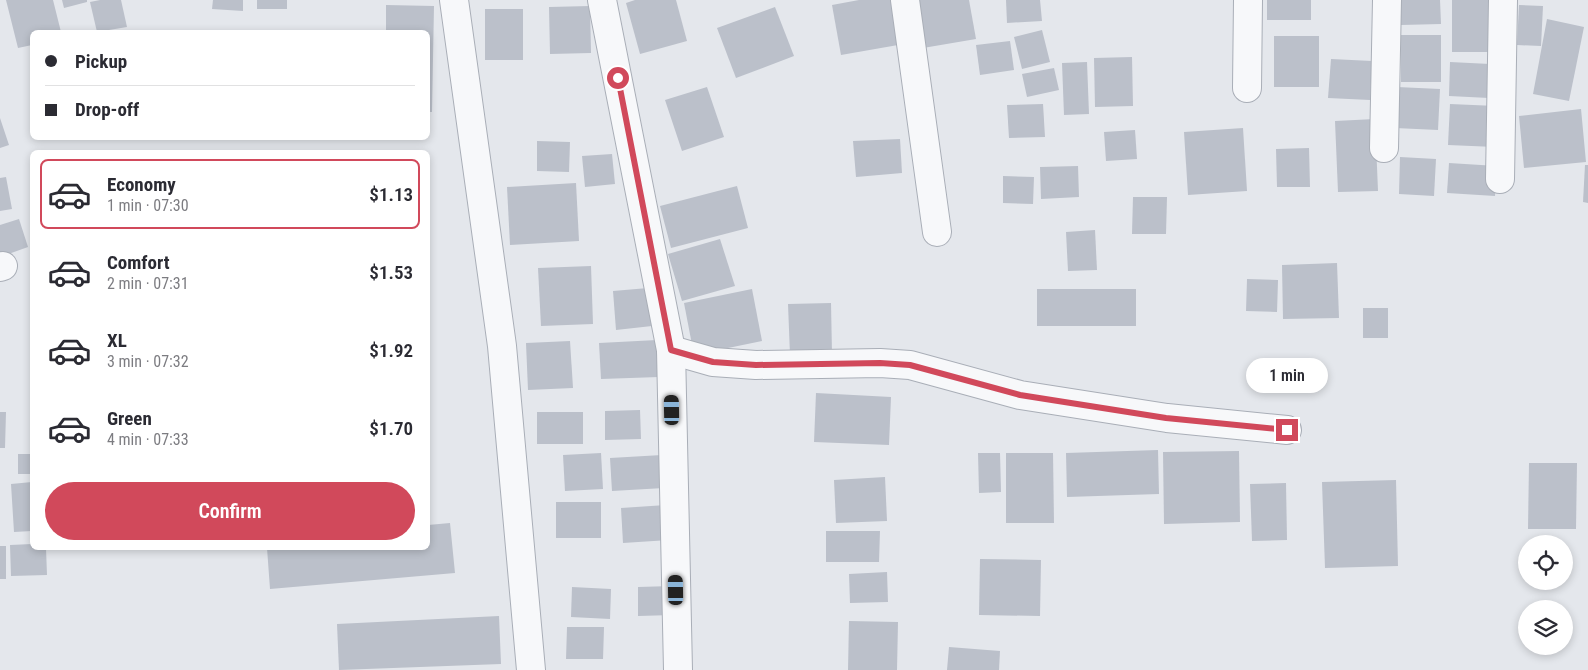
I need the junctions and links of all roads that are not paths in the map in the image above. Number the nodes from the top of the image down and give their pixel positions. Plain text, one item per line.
1 (454, 0) edge
2 (602, 0) edge
3 (905, 0) edge
4 (1248, 0) edge
5 (1387, 0) edge
6 (1503, 0) edge
7 (1247, 88) dead end
8 (1384, 148) dead end
9 (1500, 179) dead end
10 (937, 232) dead end
11 (671, 350) junction
12 (1287, 430) dead end
13 (531, 670) edge
14 (678, 670) edge

1 - 13 street
2 - 11 street
3 - 10 street
4 - 7 street
5 - 8 street
6 - 9 street
11 - 12 street
11 - 14 street

